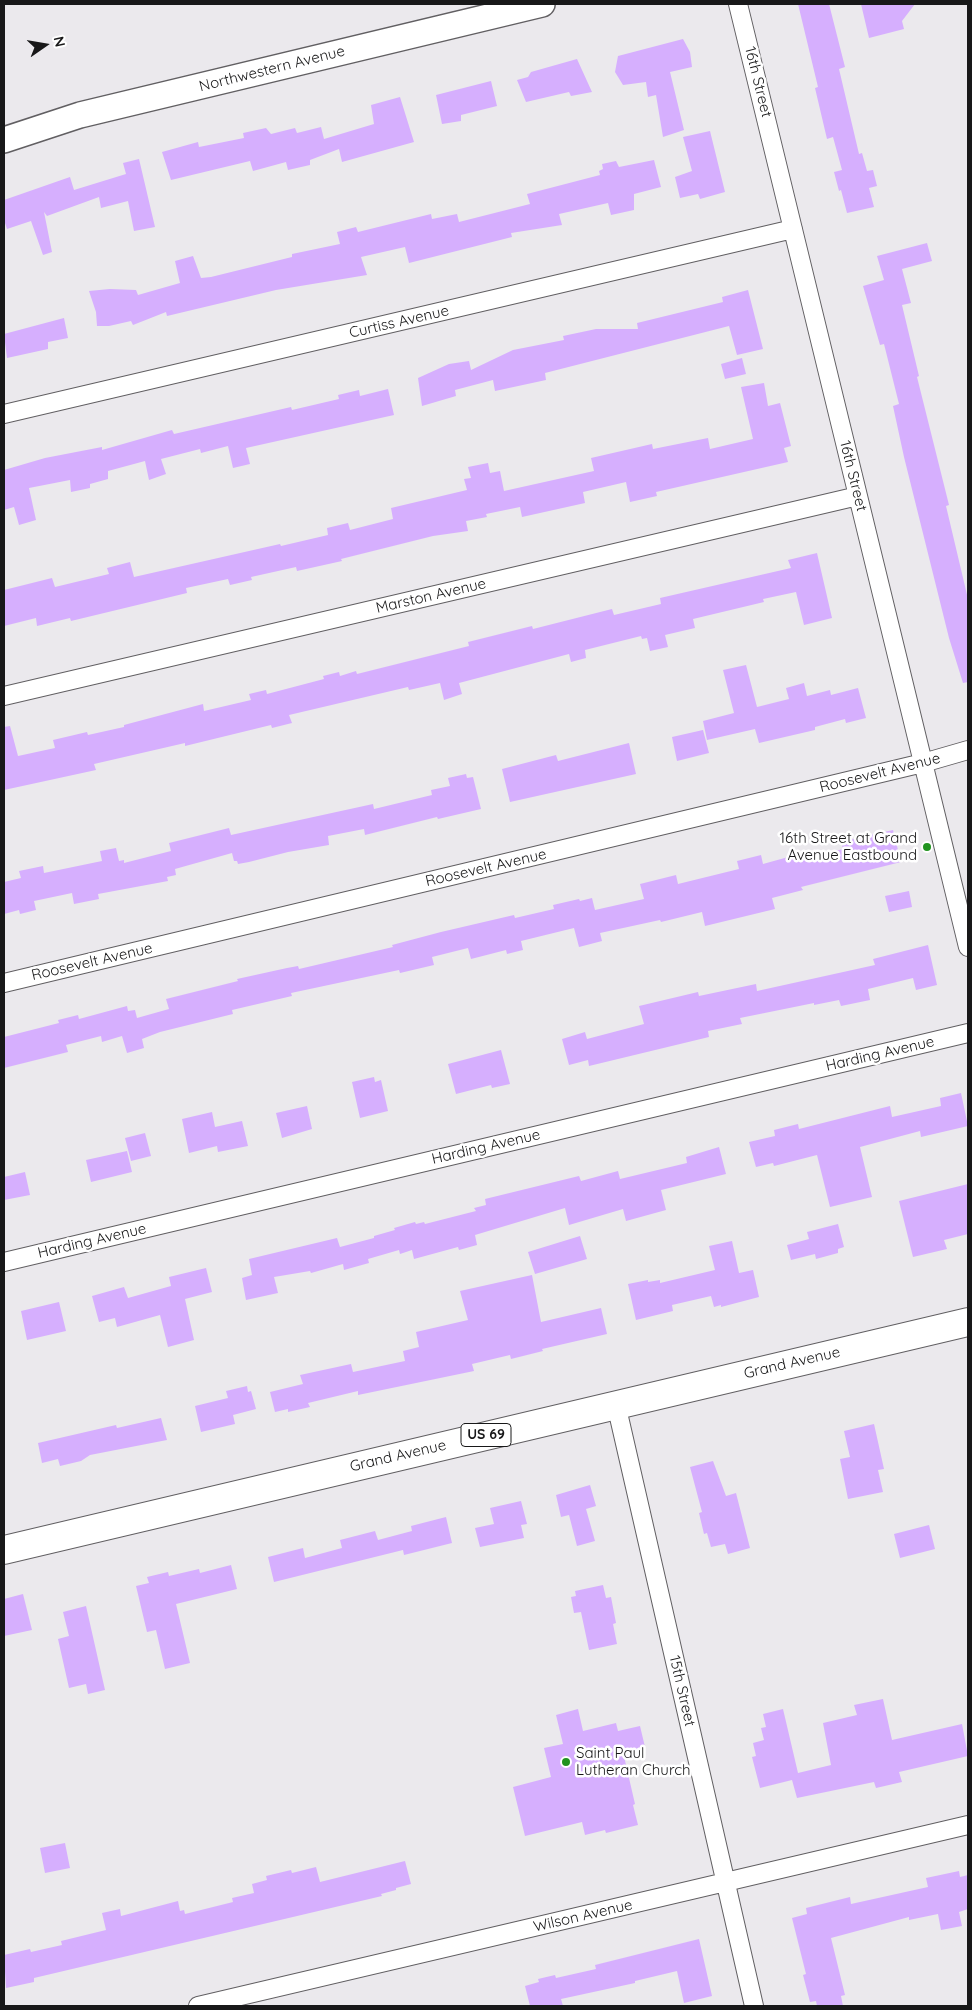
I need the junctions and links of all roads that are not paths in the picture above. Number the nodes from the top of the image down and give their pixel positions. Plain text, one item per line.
1 (542, 4) edge
2 (738, 4) edge
3 (4, 140) edge
4 (794, 229) junction
5 (4, 414) edge
6 (858, 496) junction
7 (4, 696) edge
8 (968, 750) edge
9 (924, 763) junction
10 (968, 947) edge
11 (4, 983) edge
12 (968, 1033) edge
13 (4, 1262) edge
14 (968, 1322) edge
15 (616, 1404) junction
16 (4, 1550) edge
17 (968, 1825) edge
18 (726, 1883) junction
19 (198, 2006) edge
20 (754, 2006) edge

1 - 3 street, Northwestern Avenue
2 - 4 street, 16th Street
4 - 5 street, Curtiss Avenue
4 - 6 street, 16th Street
6 - 7 street, Marston Avenue
6 - 9 street, 16th Street
8 - 9 street, Roosevelt Avenue
9 - 10 street, 16th Street
9 - 11 street, Roosevelt Avenue
12 - 13 street, Harding Avenue
14 - 15 main road, Grand Avenue / US 69
15 - 16 main road, Grand Avenue / US 69
15 - 18 street, 15th Street
17 - 18 street, Wilson Avenue
18 - 19 street, Wilson Avenue
18 - 20 street, 15th Street

